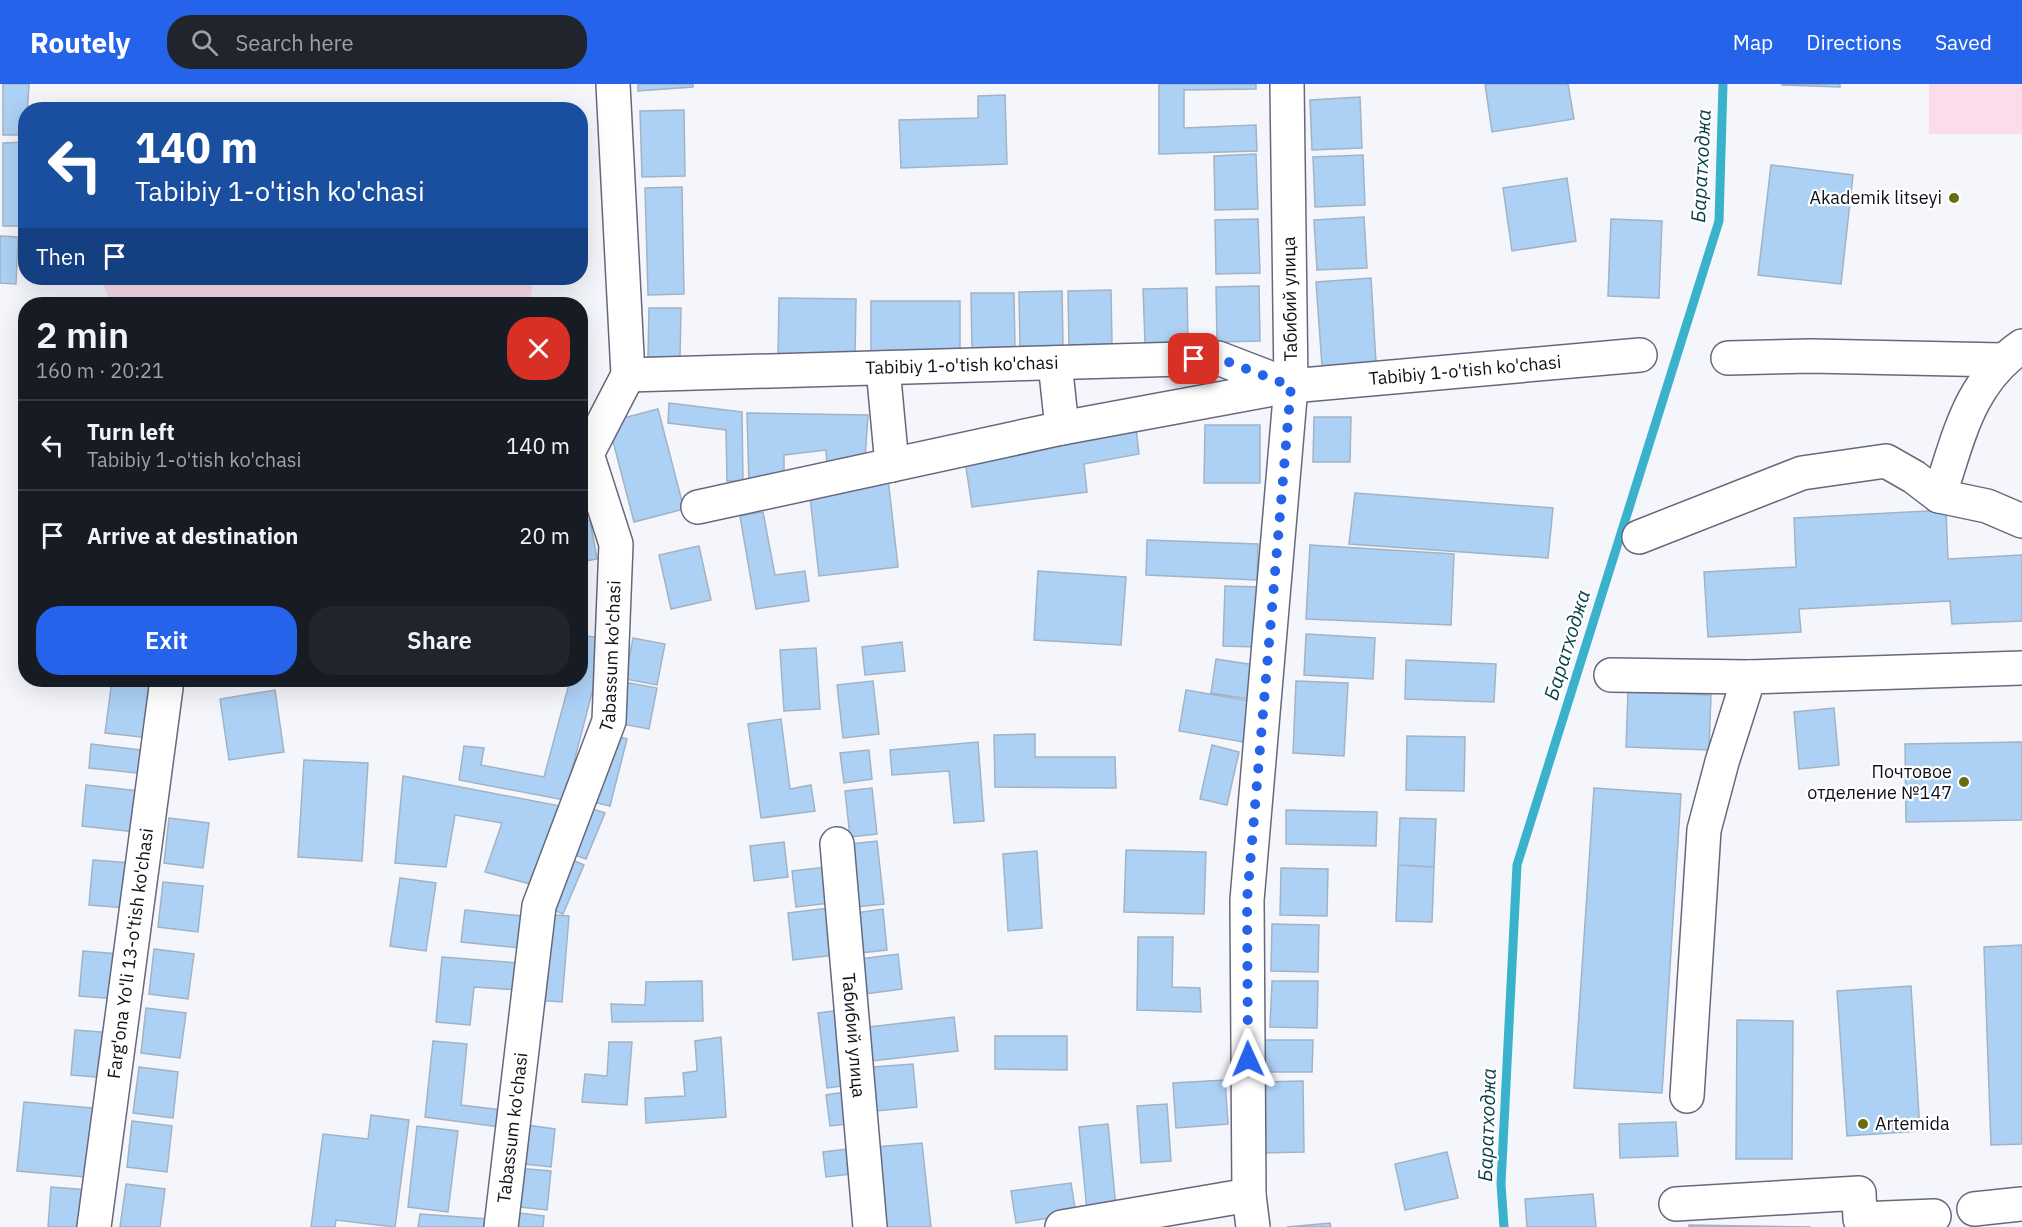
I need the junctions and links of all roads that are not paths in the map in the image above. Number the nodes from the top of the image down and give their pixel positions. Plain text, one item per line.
1 (613, 84) edge
2 (1287, 84) edge
3 (2012, 353) edge
4 (1640, 355) dead end
5 (1728, 358) dead end
6 (1054, 363) junction
7 (883, 368) junction
8 (628, 375) junction
9 (1291, 386) junction
10 (1062, 428) junction
11 (588, 452) edge
12 (588, 457) edge
13 (892, 465) junction
14 (1939, 496) junction
15 (699, 507) dead end
16 (2022, 521) edge
17 (1639, 537) dead end
18 (2022, 668) edge
19 (1611, 675) dead end
20 (1749, 677) junction
21 (166, 687) edge
22 (837, 844) dead end
23 (1687, 1096) dead end
24 (1249, 1195) junction
25 (1676, 1204) dead end
26 (2022, 1204) edge
27 (1974, 1209) dead end
28 (1934, 1216) dead end
29 (1860, 1223) edge
30 (94, 1227) edge
31 (501, 1227) edge
32 (870, 1227) edge
33 (1062, 1227) edge
34 (1252, 1227) edge

1 - 8 street
2 - 9 street, Табибий улица
3 - 5 street
3 - 14 street
4 - 9 street, Tabibiy 1-o'tish ko'chasi
6 - 7 street, Tabibiy 1-o'tish ko'chasi
6 - 9 street, Tabibiy 1-o'tish ko'chasi
6 - 10 street
7 - 8 street, Tabibiy 1-o'tish ko'chasi
7 - 13 street
8 - 11 street, Tabassum ko'chasi
9 - 10 street, Tabibiy 1-o'tish ko'chasi
9 - 24 street, Табибий улица
10 - 13 street, Tabibiy 1-o'tish ko'chasi
12 - 31 street, Tabassum ko'chasi
13 - 15 street, Tabibiy 1-o'tish ko'chasi
14 - 16 street
14 - 17 street
18 - 20 street
19 - 20 street
20 - 23 street
21 - 30 street, Farg'ona Yo'li 13-o'tish ko'chasi
22 - 32 street, Табибий улица
24 - 33 street
24 - 34 street, Табибий улица
25 - 29 street
26 - 27 street
28 - 29 street

